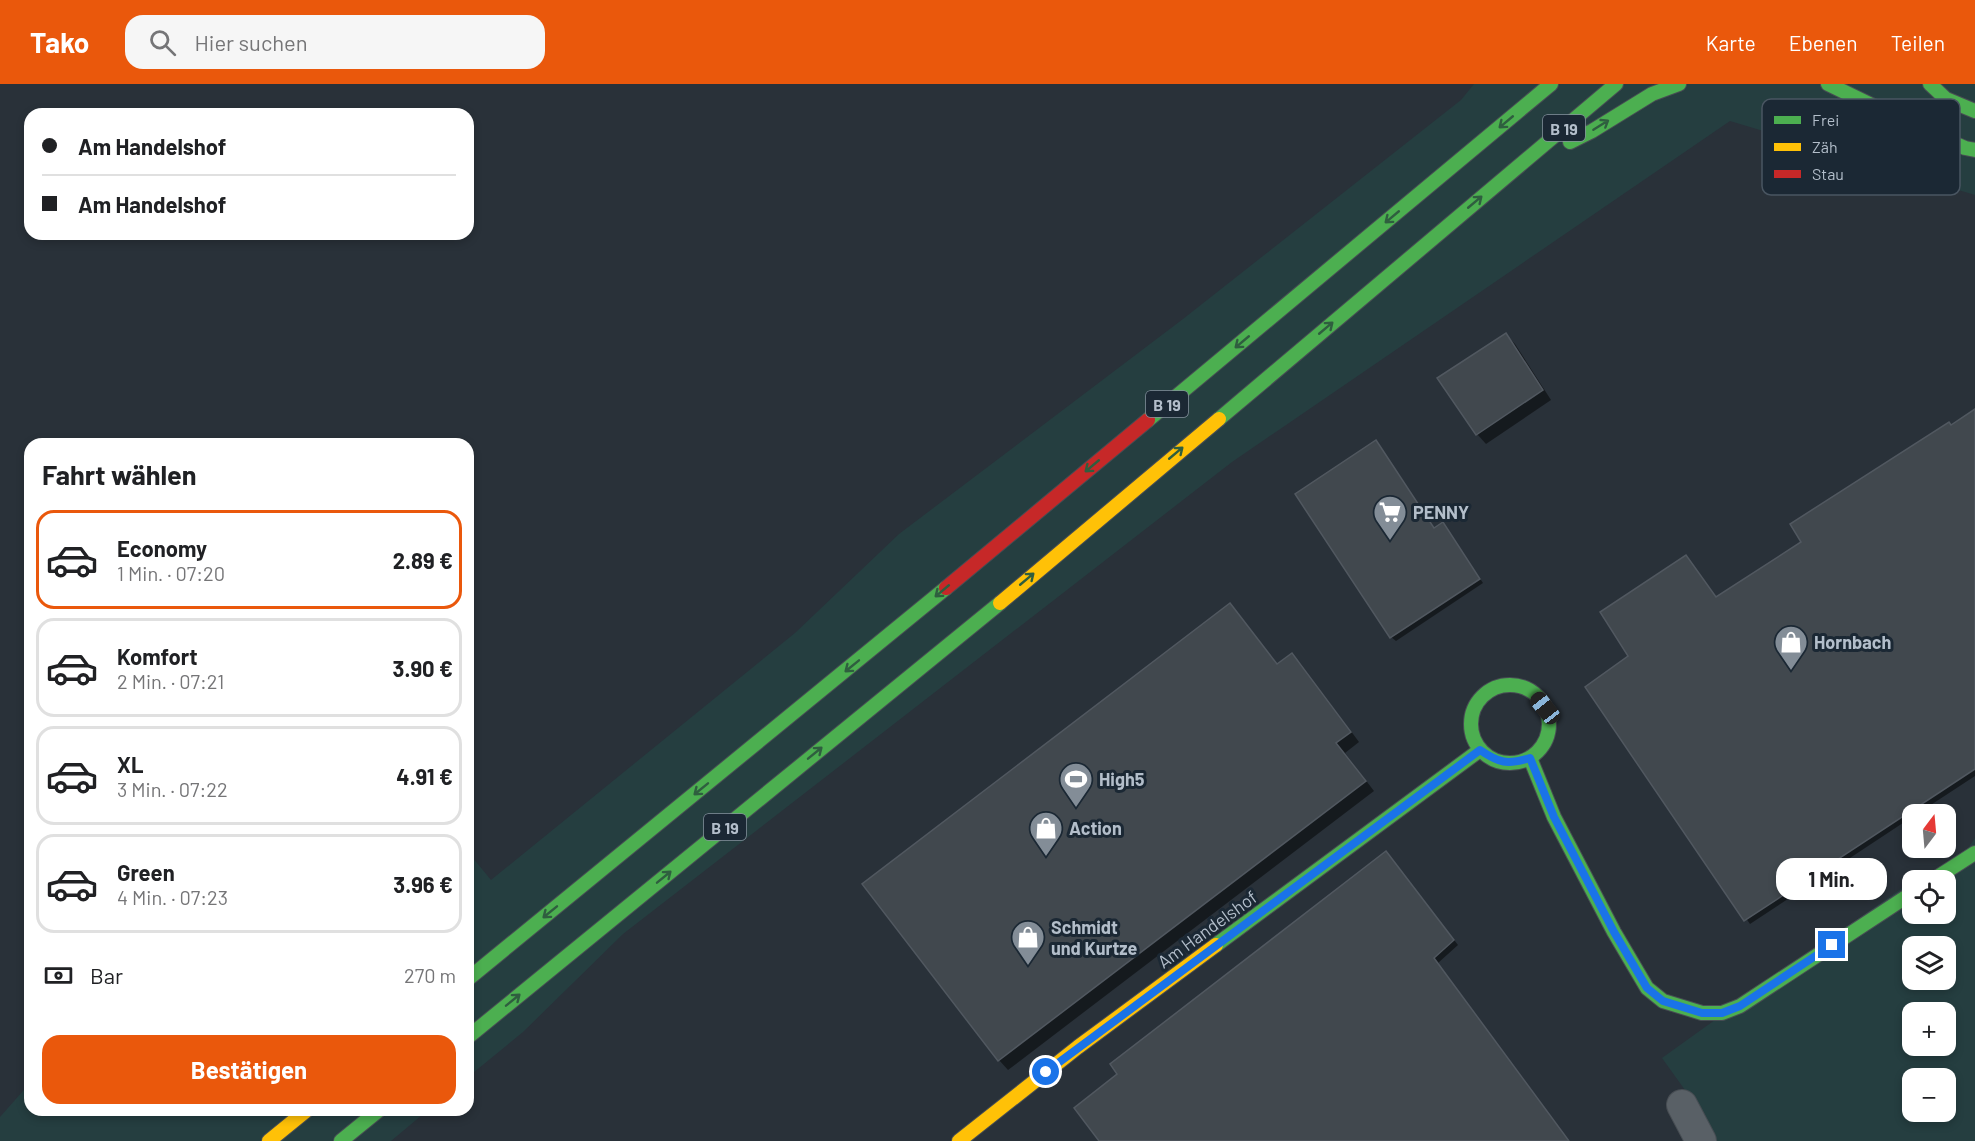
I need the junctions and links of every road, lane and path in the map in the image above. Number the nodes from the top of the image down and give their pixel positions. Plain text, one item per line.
1 (1551, 84) edge
2 (1616, 84) edge
3 (1679, 84) edge
4 (1828, 84) edge
5 (1929, 84) edge
6 (1859, 99) edge
7 (1946, 99) edge
8 (1960, 105) edge
9 (1975, 111) edge
10 (1486, 119) dead end
11 (1960, 146) edge
12 (1975, 150) edge
13 (1512, 171) junction
14 (1437, 180) junction
15 (1480, 750) junction
16 (1530, 758) junction
17 (1975, 853) edge
18 (1949, 870) edge
19 (1902, 900) edge
20 (474, 974) edge
21 (474, 1032) edge
22 (1682, 1105) dead end
23 (300, 1116) edge
24 (372, 1116) edge
25 (269, 1141) edge
26 (341, 1141) edge
27 (959, 1141) edge
28 (1701, 1141) edge

1 -> 14 main road, B 19
2 - 13 main road, B 19
13 -> 3 main road
4 - 6 main road
5 - 7 main road
8 - 9 main road
10 - 14 main road
11 - 12 main road
21 -> 13 main road, B 19
14 -> 20 main road, B 19
15 - 16 main road
15 - 16 main road
15 - 27 main road, Am Handelshof
16 - 19 main road
17 - 18 main road
22 - 28 street
23 - 25 main road
24 - 26 main road

